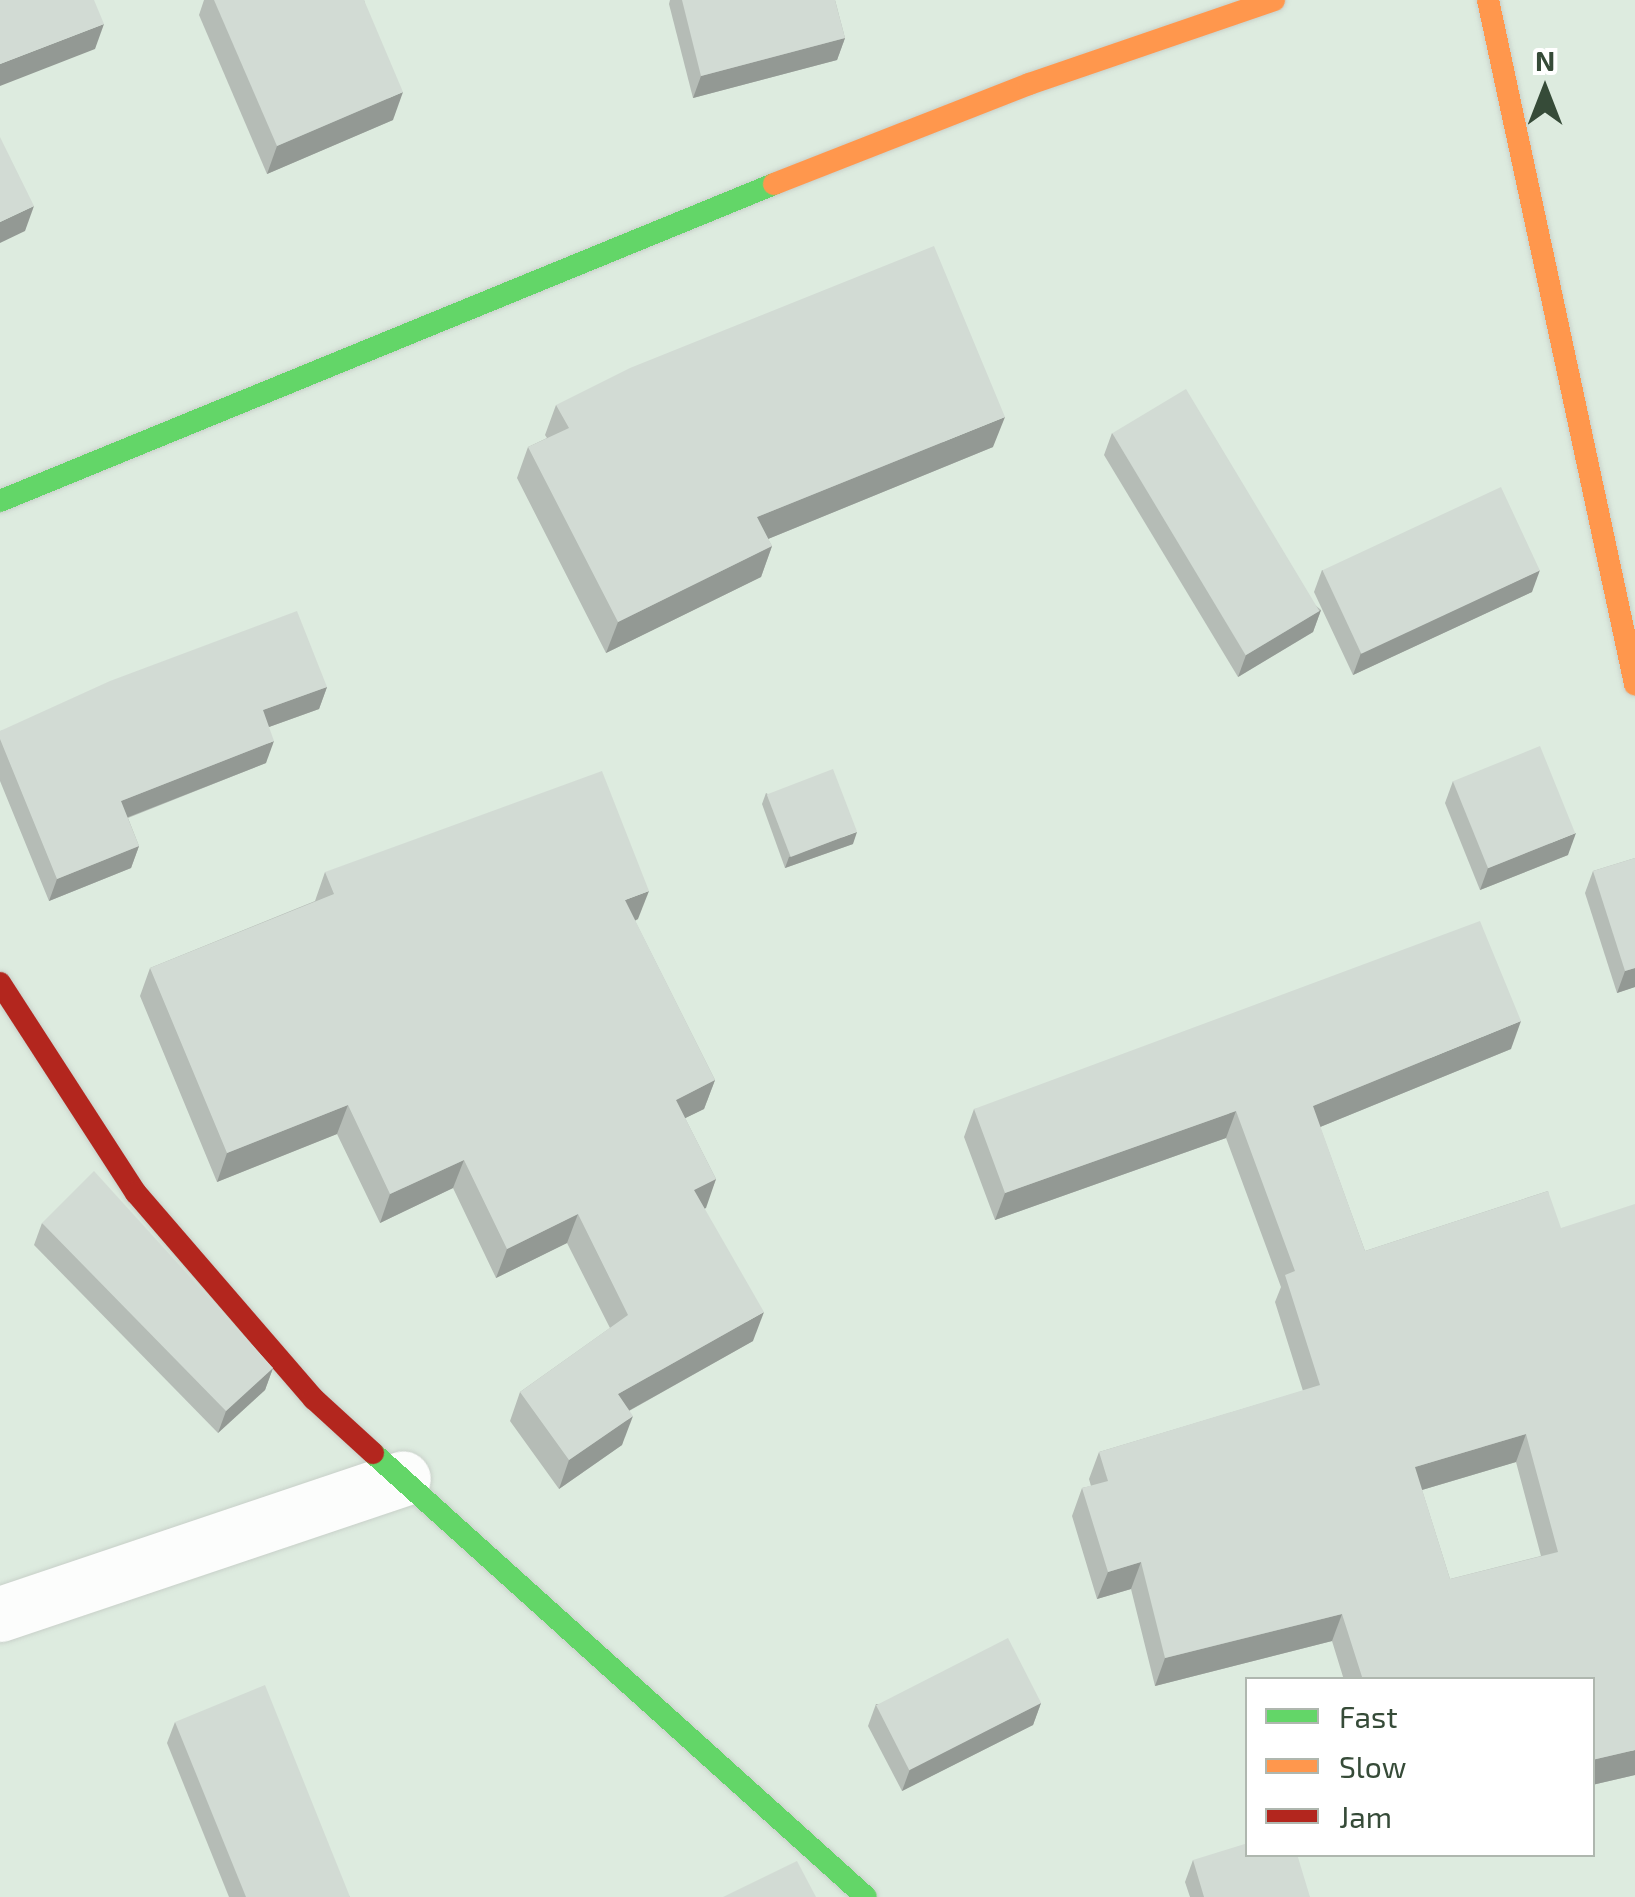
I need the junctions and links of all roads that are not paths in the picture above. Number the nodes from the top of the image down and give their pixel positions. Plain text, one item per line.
1 (1274, 0) edge
2 (1488, 0) edge
3 (0, 500) edge
4 (1635, 684) edge
5 (0, 983) edge
6 (403, 1478) junction
7 (0, 1614) edge
8 (866, 1897) edge

1 - 3 street
2 - 4 street
5 - 6 street
6 - 7 street
6 - 8 street

